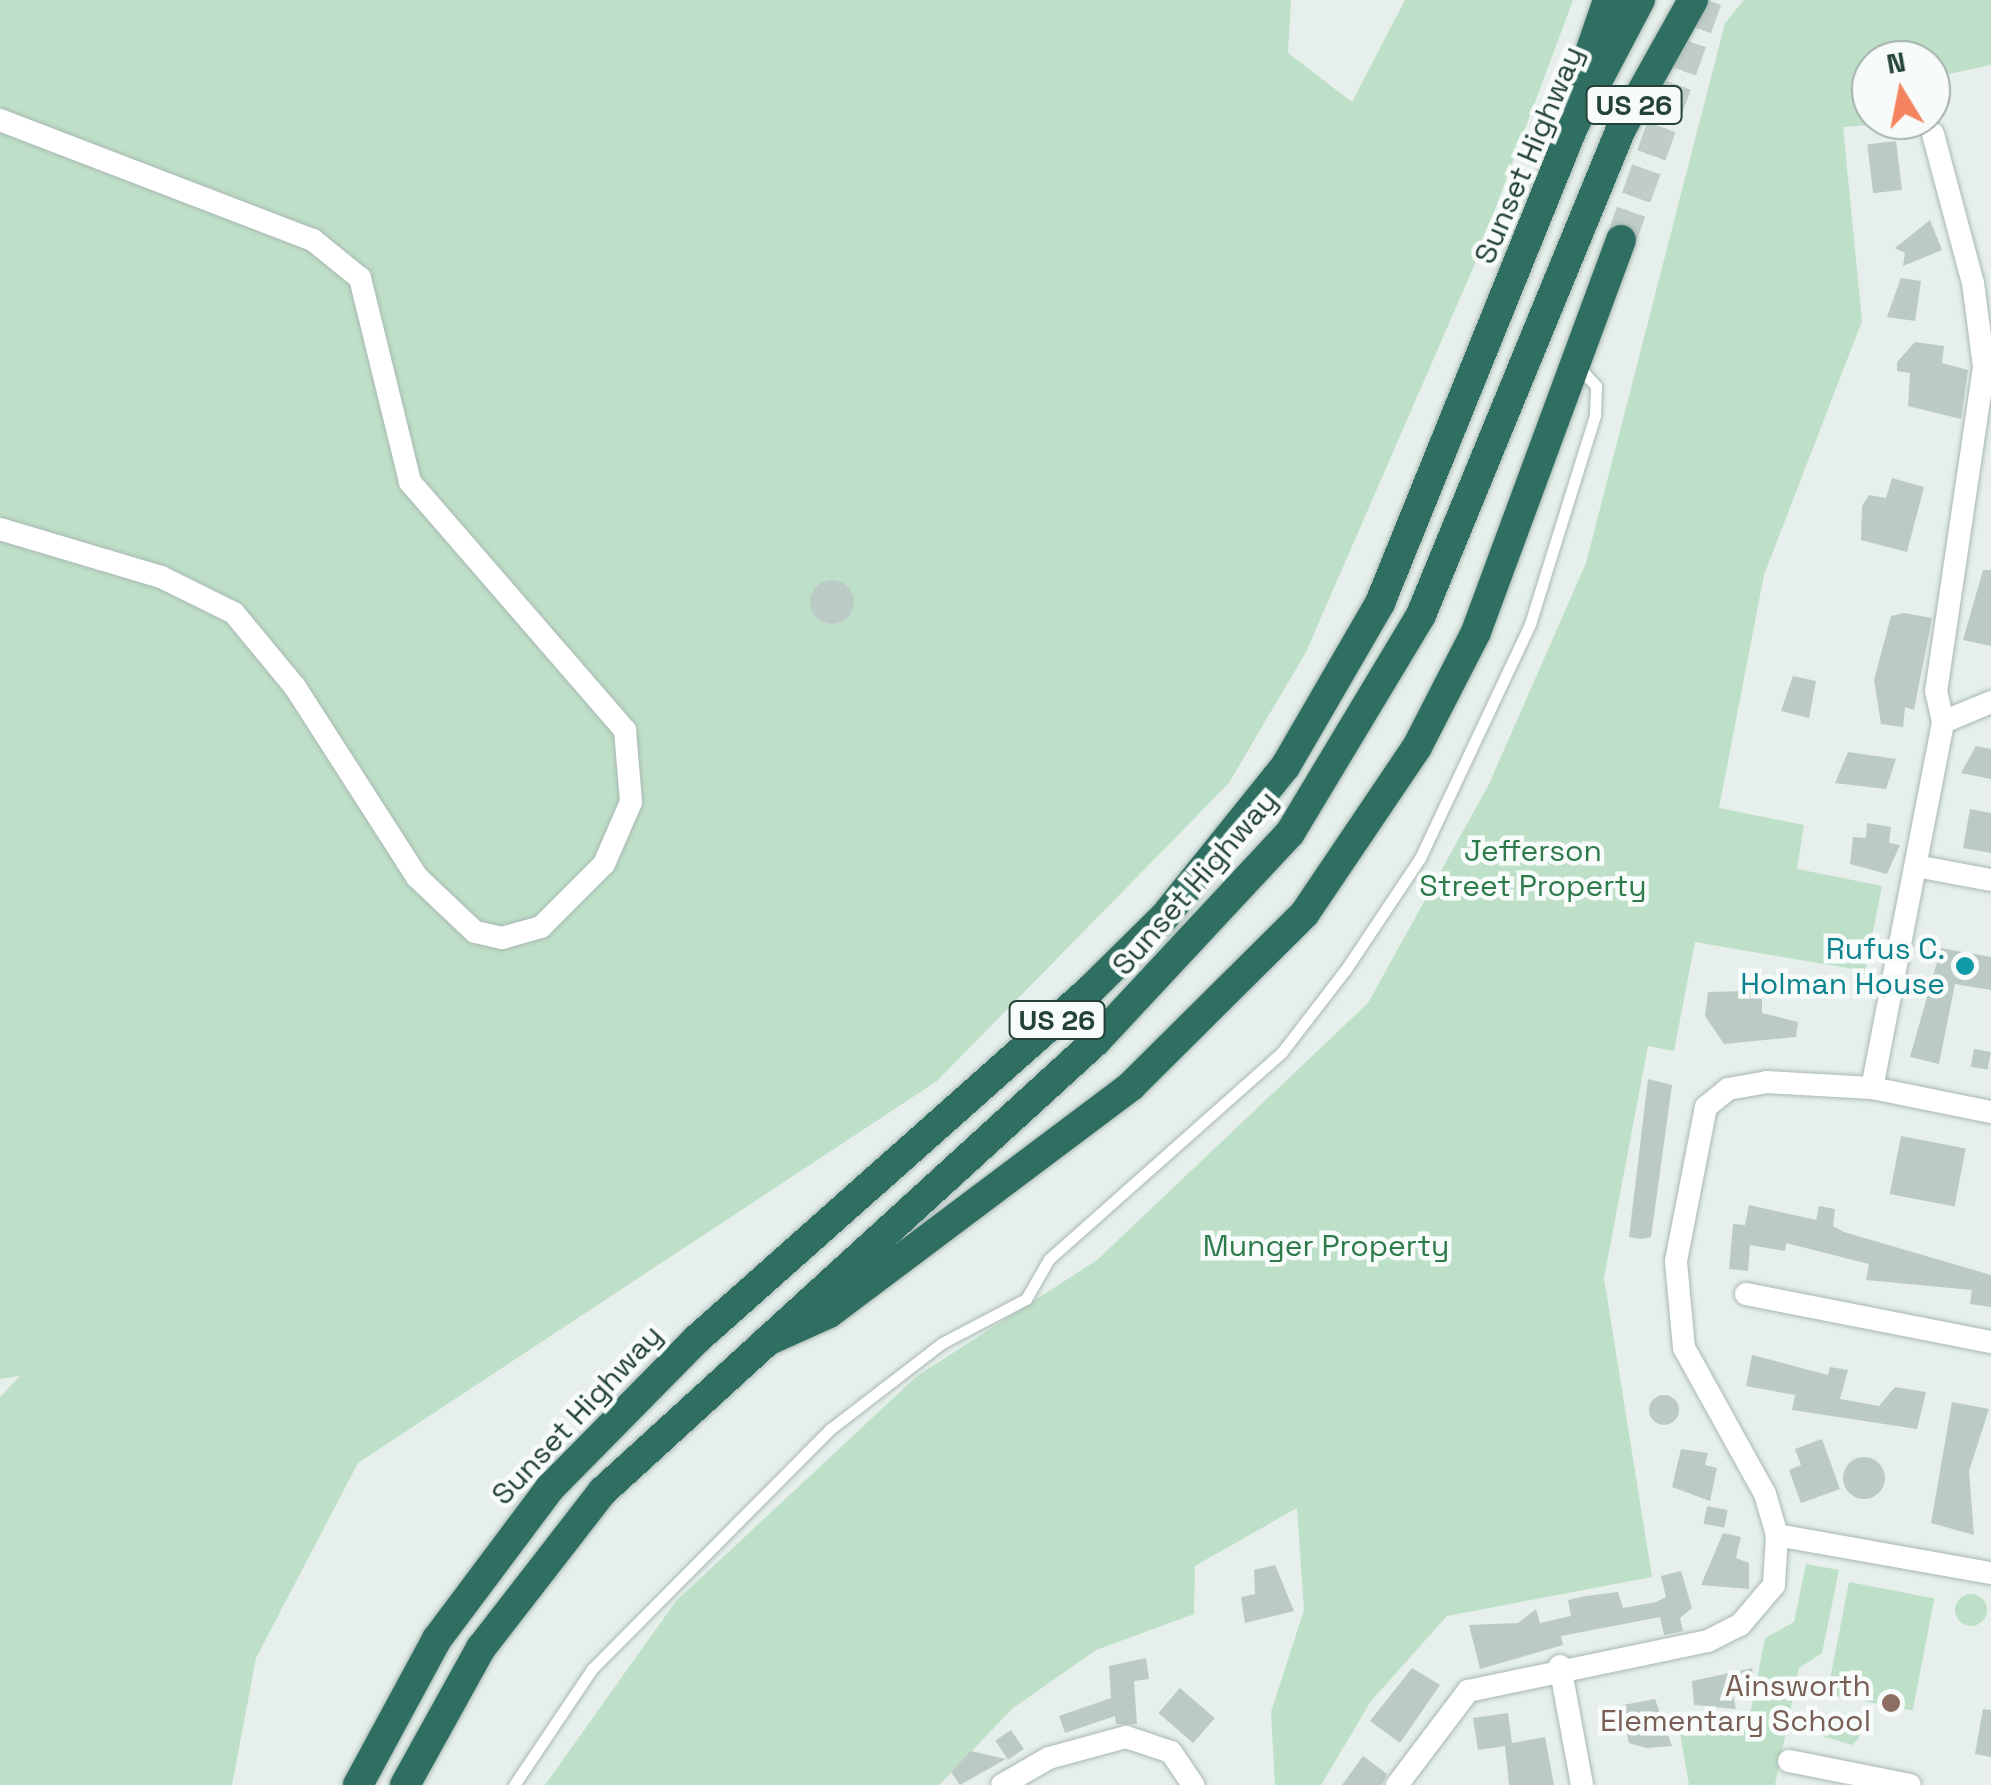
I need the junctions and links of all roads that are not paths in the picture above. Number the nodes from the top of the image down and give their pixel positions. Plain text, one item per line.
1 (1608, 0) edge
2 (1640, 0) edge
3 (1693, 0) edge
4 (0, 120) edge
5 (1573, 127) junction
6 (1934, 140) edge
7 (1621, 240) tunnel mouth
8 (1577, 365) junction
9 (0, 529) edge
10 (1991, 702) edge
11 (1944, 722) junction
12 (1916, 866) junction
13 (1991, 880) edge
14 (1872, 1088) junction
15 (1991, 1112) edge
16 (1746, 1294) dead end
17 (759, 1342) junction
18 (1991, 1342) edge
19 (1777, 1536) junction
20 (1991, 1573) edge
21 (1560, 1666) junction
22 (1789, 1761) dead end
23 (358, 1785) edge
24 (405, 1785) edge
25 (514, 1785) edge
26 (1002, 1785) edge
27 (1193, 1785) edge
28 (1396, 1785) edge
29 (1582, 1785) edge
30 (1910, 1785) edge

1 - 5 highway
2 - 5 highway, Sunset Highway / US 26
3 - 17 highway, Sunset Highway / US 26
4 - 9 street
5 - 23 highway, Sunset Highway / US 26
6 - 11 street
7 - 8 highway
8 - 17 highway
8 - 25 lane
10 - 11 street
11 - 12 street
12 - 13 street
12 - 14 street
14 - 15 street
14 - 19 street
16 - 18 street
17 - 24 highway, Sunset Highway / US 26
19 - 20 street
19 - 21 street
21 - 28 street
21 - 29 street
22 - 30 street
26 - 27 street

